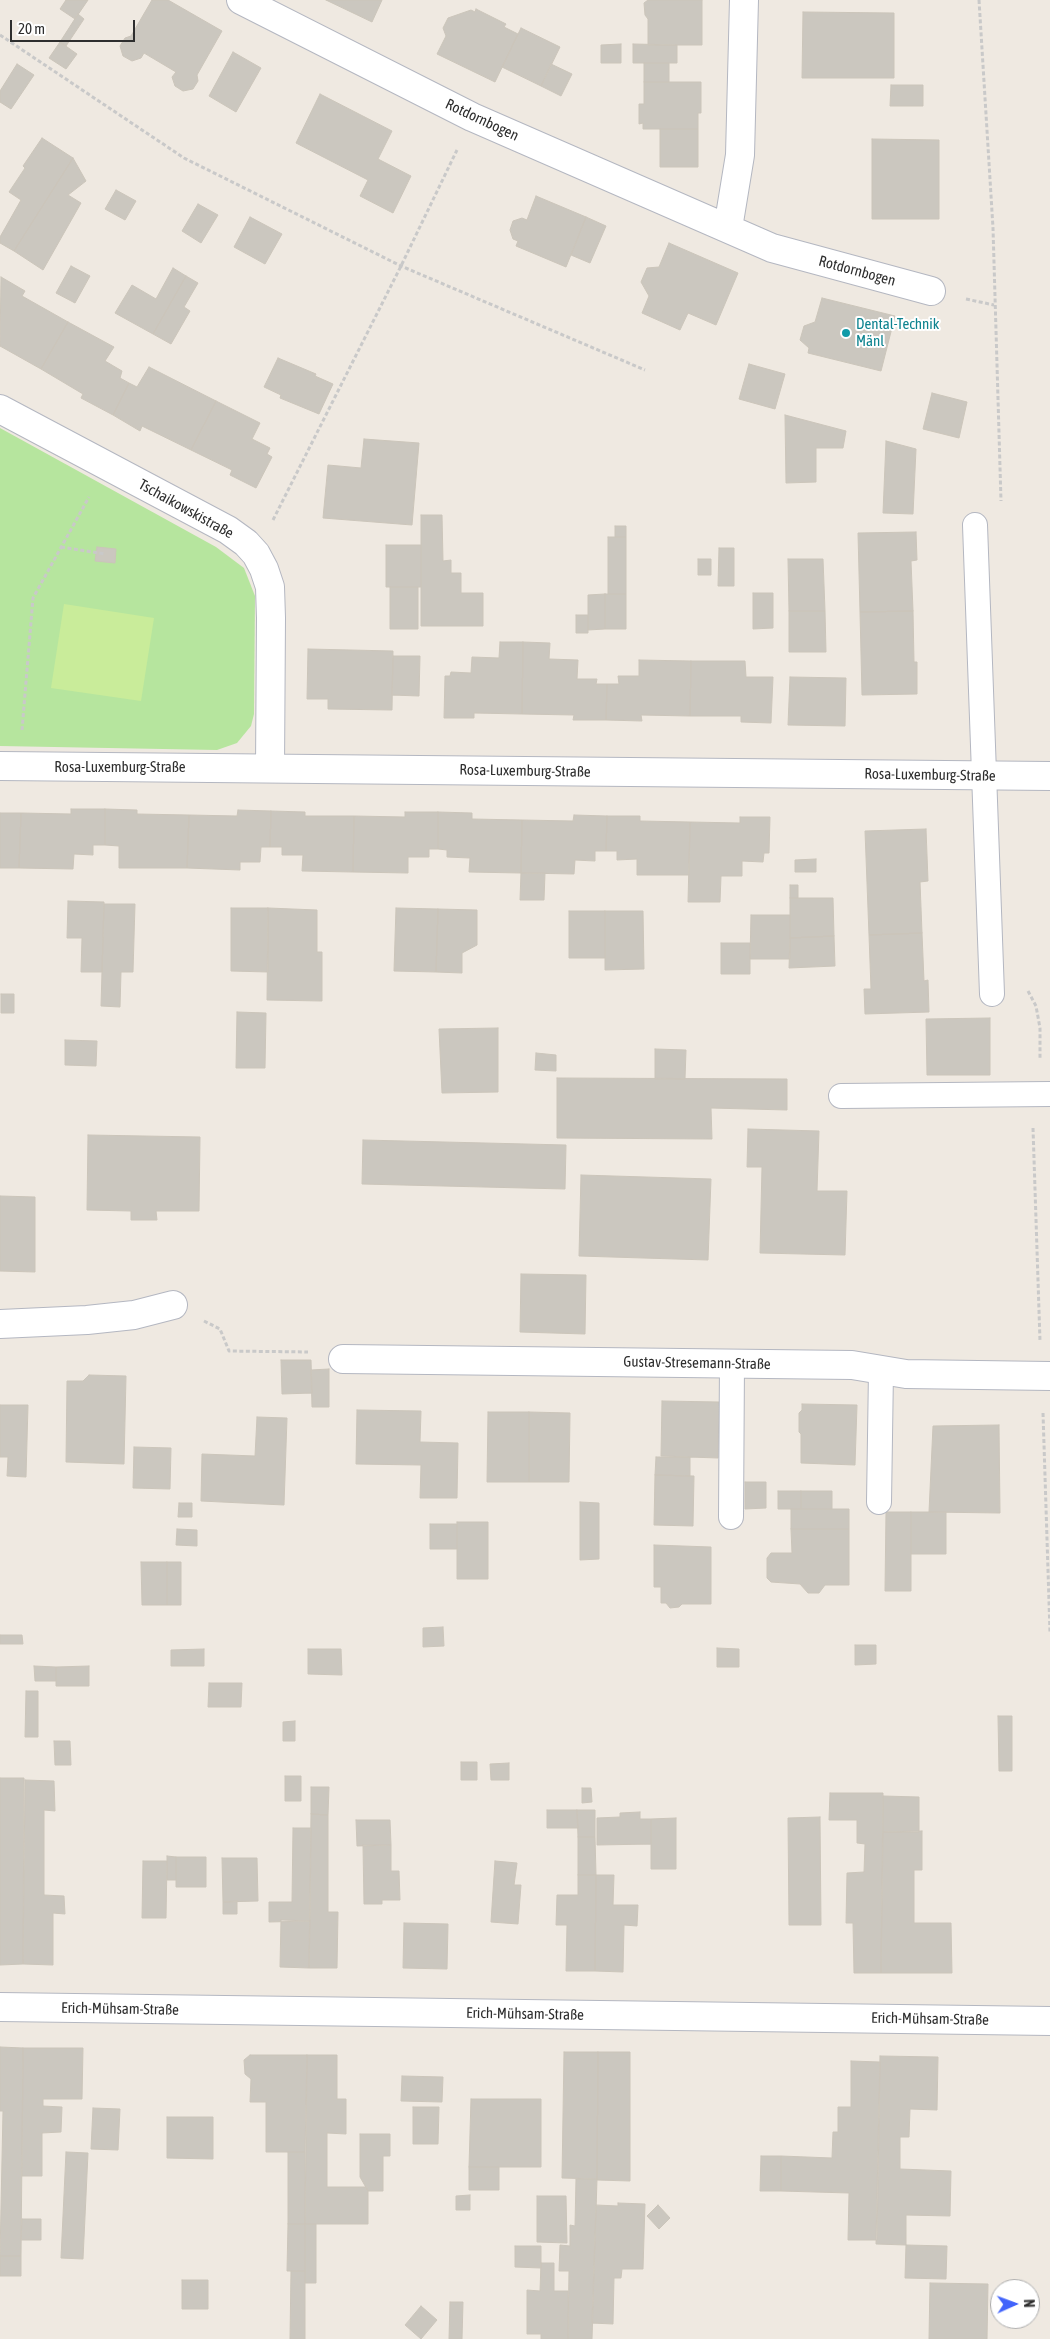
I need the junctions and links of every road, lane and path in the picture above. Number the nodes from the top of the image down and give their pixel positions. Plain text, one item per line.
1 (241, 0) edge
2 (744, 0) edge
3 (0, 35) edge
4 (472, 117) junction
5 (728, 228) junction
6 (401, 266) junction
7 (930, 291) dead end
8 (645, 370) dead end
9 (0, 409) edge
10 (106, 465) junction
11 (975, 525) dead end
12 (62, 547) junction
13 (105, 554) dead end
14 (256, 554) junction
15 (10, 766) edge
16 (270, 768) junction
17 (985, 776) junction
18 (1050, 776) edge
19 (992, 994) dead end
20 (1050, 1094) edge
21 (841, 1096) dead end
22 (173, 1305) joint
23 (0, 1324) edge
24 (343, 1359) joint
25 (732, 1363) junction
26 (881, 1371) junction
27 (1050, 1376) edge
28 (879, 1502) dead end
29 (730, 1517) dead end
30 (0, 2007) edge
31 (1050, 2020) edge

1 - 4 street, Rotdornbogen
2 - 5 street
3 - 6 path
4 - 5 street, Rotdornbogen
4 - 6 path
5 - 7 street, Rotdornbogen
6 - 8 path
6 - 14 path
9 - 10 street, Tschaikowskistraße
10 - 12 path
10 - 14 street, Tschaikowskistraße
11 - 17 lane
12 - 13 path
12 - 15 path
14 - 16 street, Tschaikowskistraße
15 - 16 street, Rosa-Luxemburg-Straße
16 - 17 street, Rosa-Luxemburg-Straße
17 - 18 street, Rosa-Luxemburg-Straße
17 - 19 lane
20 - 21 lane
22 - 23 street
22 - 24 path
24 - 25 street, Gustav-Stresemann-Straße
25 - 26 street, Gustav-Stresemann-Straße
25 - 29 lane
26 - 27 street, Gustav-Stresemann-Straße
26 - 28 lane
30 - 31 street, Erich-Mühsam-Straße

